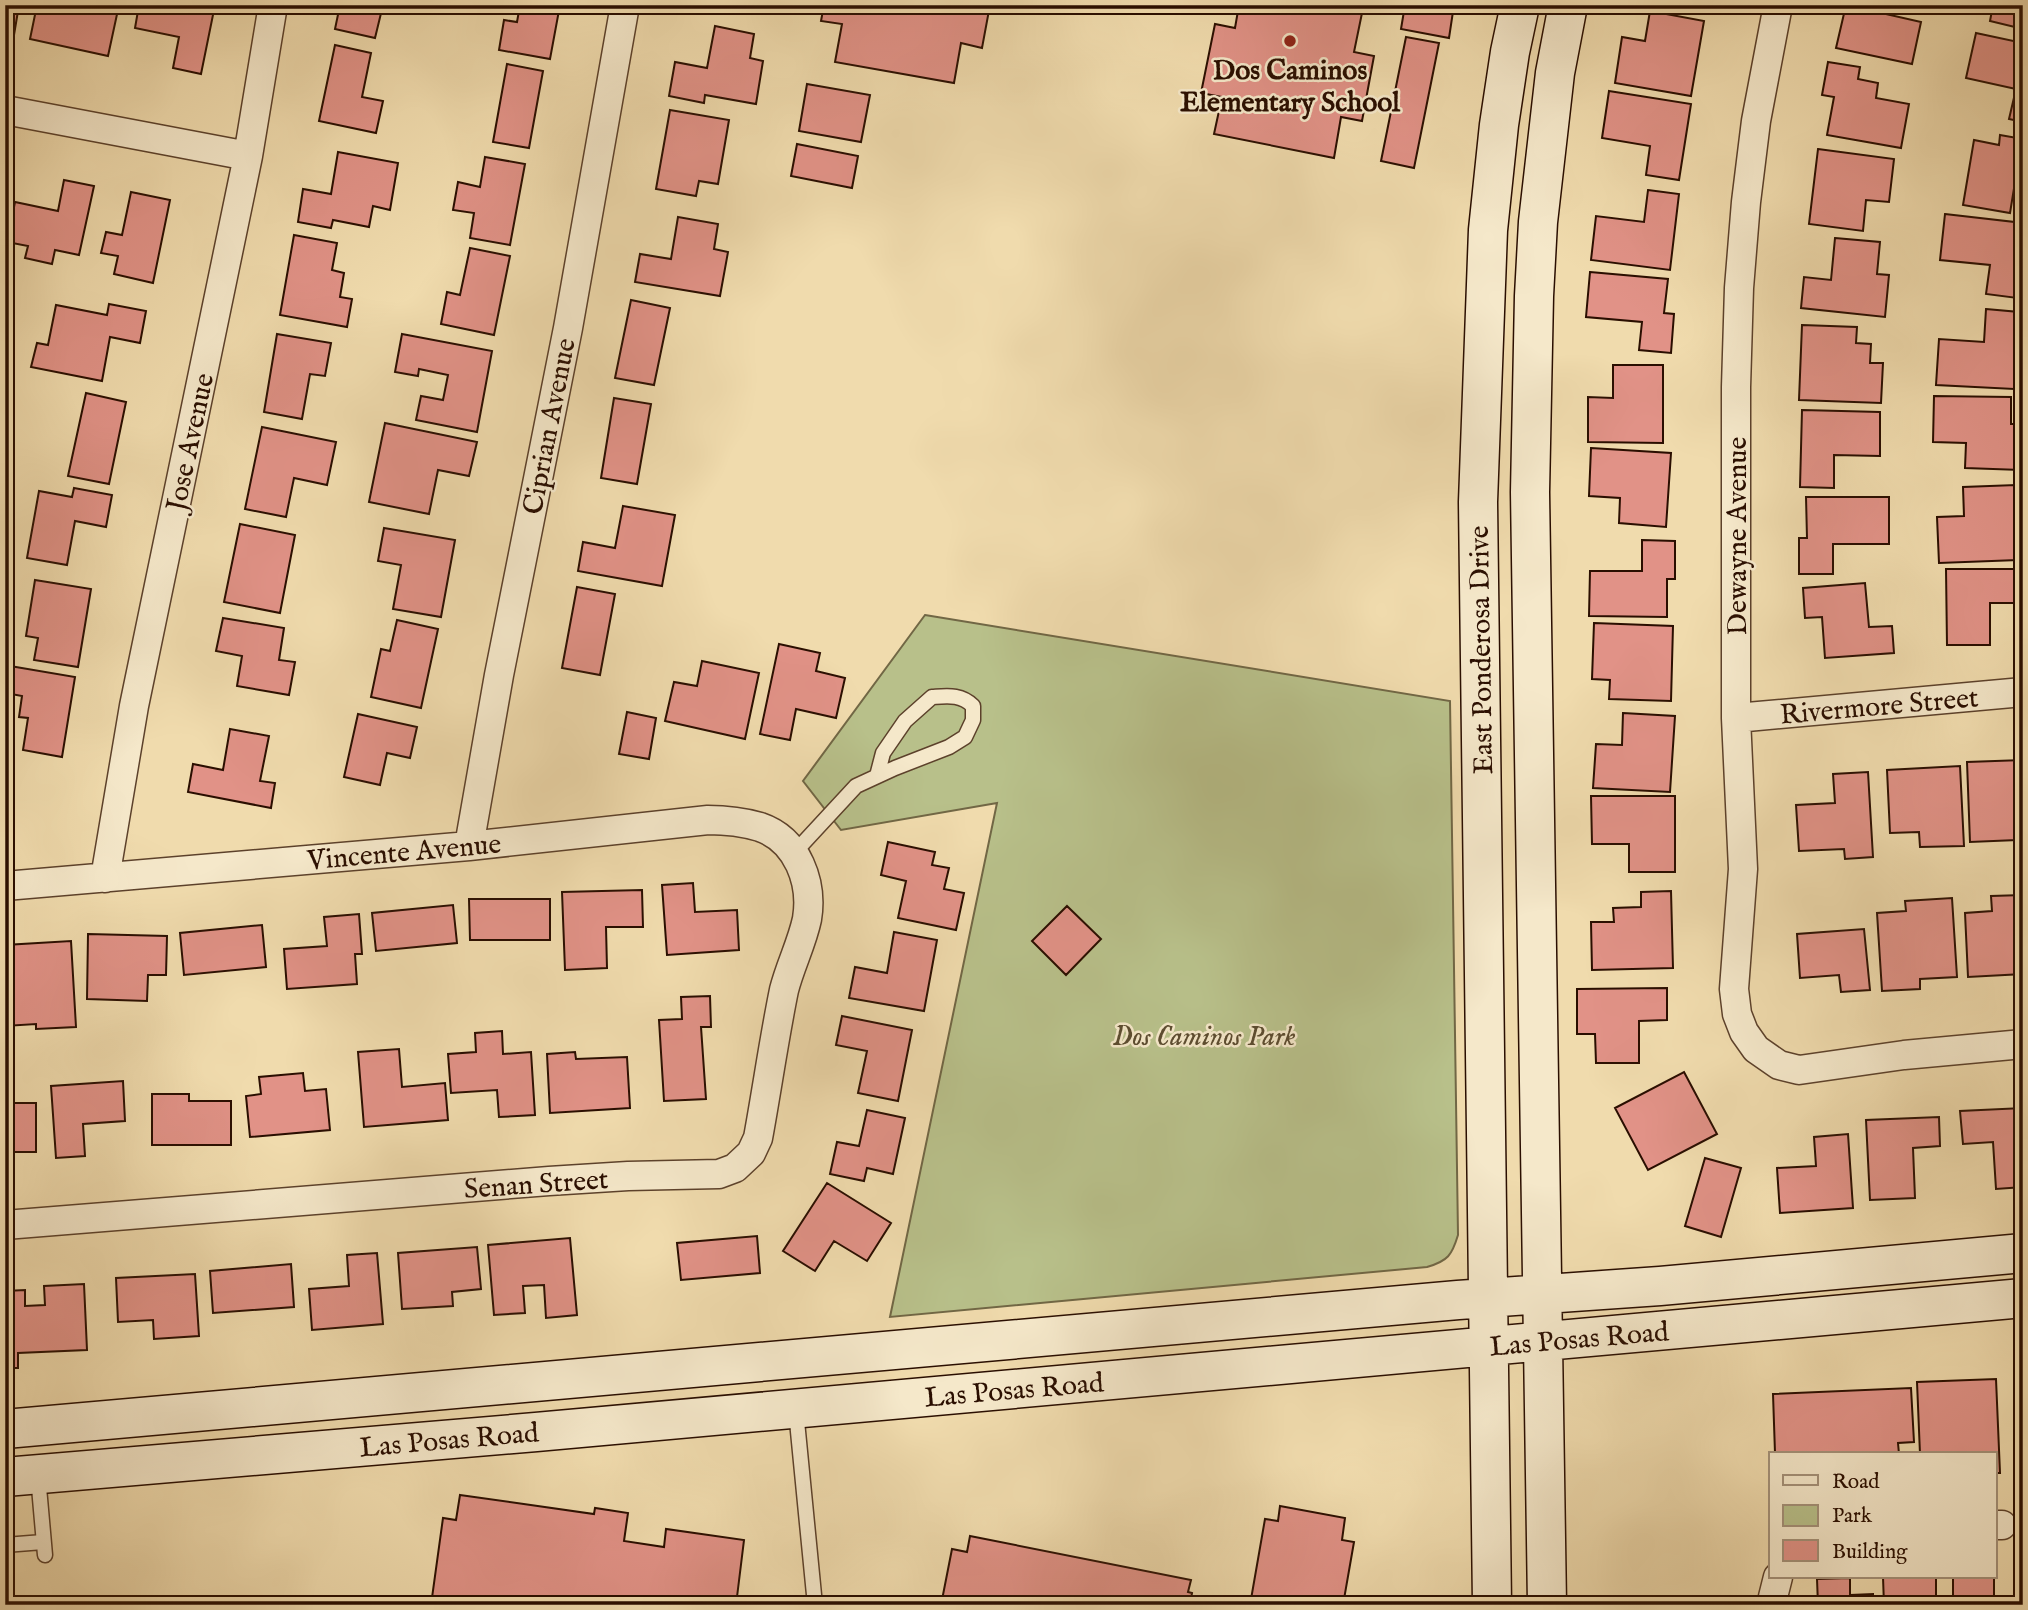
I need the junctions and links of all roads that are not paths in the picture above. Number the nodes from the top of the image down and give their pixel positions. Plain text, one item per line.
1 (274, 5) edge
2 (625, 5) edge
3 (1520, 5) edge
4 (1568, 5) edge
5 (1778, 5) edge
6 (5, 110) edge
7 (248, 156) junction
8 (2023, 692) edge
9 (1736, 718) junction
10 (877, 776) junction
11 (469, 846) junction
12 (794, 853) junction
13 (105, 878) junction
14 (5, 886) edge
15 (2023, 1044) edge
16 (5, 1225) edge
17 (2023, 1253) edge
18 (1543, 1293) junction
19 (1489, 1297) junction
20 (2023, 1298) edge
21 (1082, 1333) junction
22 (1544, 1340) junction
23 (1490, 1346) junction
24 (312, 1402) junction
25 (796, 1408) junction
26 (5, 1429) edge
27 (21, 1475) edge
28 (5, 1545) edge
29 (1779, 1578) edge
30 (815, 1605) edge
31 (1492, 1605) edge
32 (1547, 1605) edge
33 (1773, 1605) edge

1 - 7 street, Jose Avenue
2 - 11 street, Ciprian Avenue
3 - 19 main road, East Ponderosa Drive
4 - 18 main road, East Ponderosa Drive
5 - 9 street, Dewayne Avenue
6 - 7 street
7 - 13 street, Jose Avenue
8 - 9 street, Rivermore Street
9 - 15 street, Dewayne Avenue
10 - 10 lane
10 - 12 lane
11 - 12 street, Vincente Avenue
11 - 13 street, Vincente Avenue
12 - 16 street, Senan Street
13 - 14 street, Vincente Avenue
17 - 18 main road, Las Posas Road
18 - 19 main road, Las Posas Road
18 - 22 main road, East Ponderosa Drive
19 - 21 main road, Las Posas Road
19 - 23 main road, East Ponderosa Drive
20 - 22 main road, Las Posas Road
21 - 24 main road, Las Posas Road
21 - 25 main road
22 - 23 main road, Las Posas Road
22 - 32 main road, East Ponderosa Drive
23 - 25 main road, Las Posas Road
23 - 31 main road, East Ponderosa Drive
24 - 26 main road, Las Posas Road
24 - 27 main road
25 - 27 main road, Las Posas Road
25 - 30 lane
27 - 28 lane
29 - 33 street

